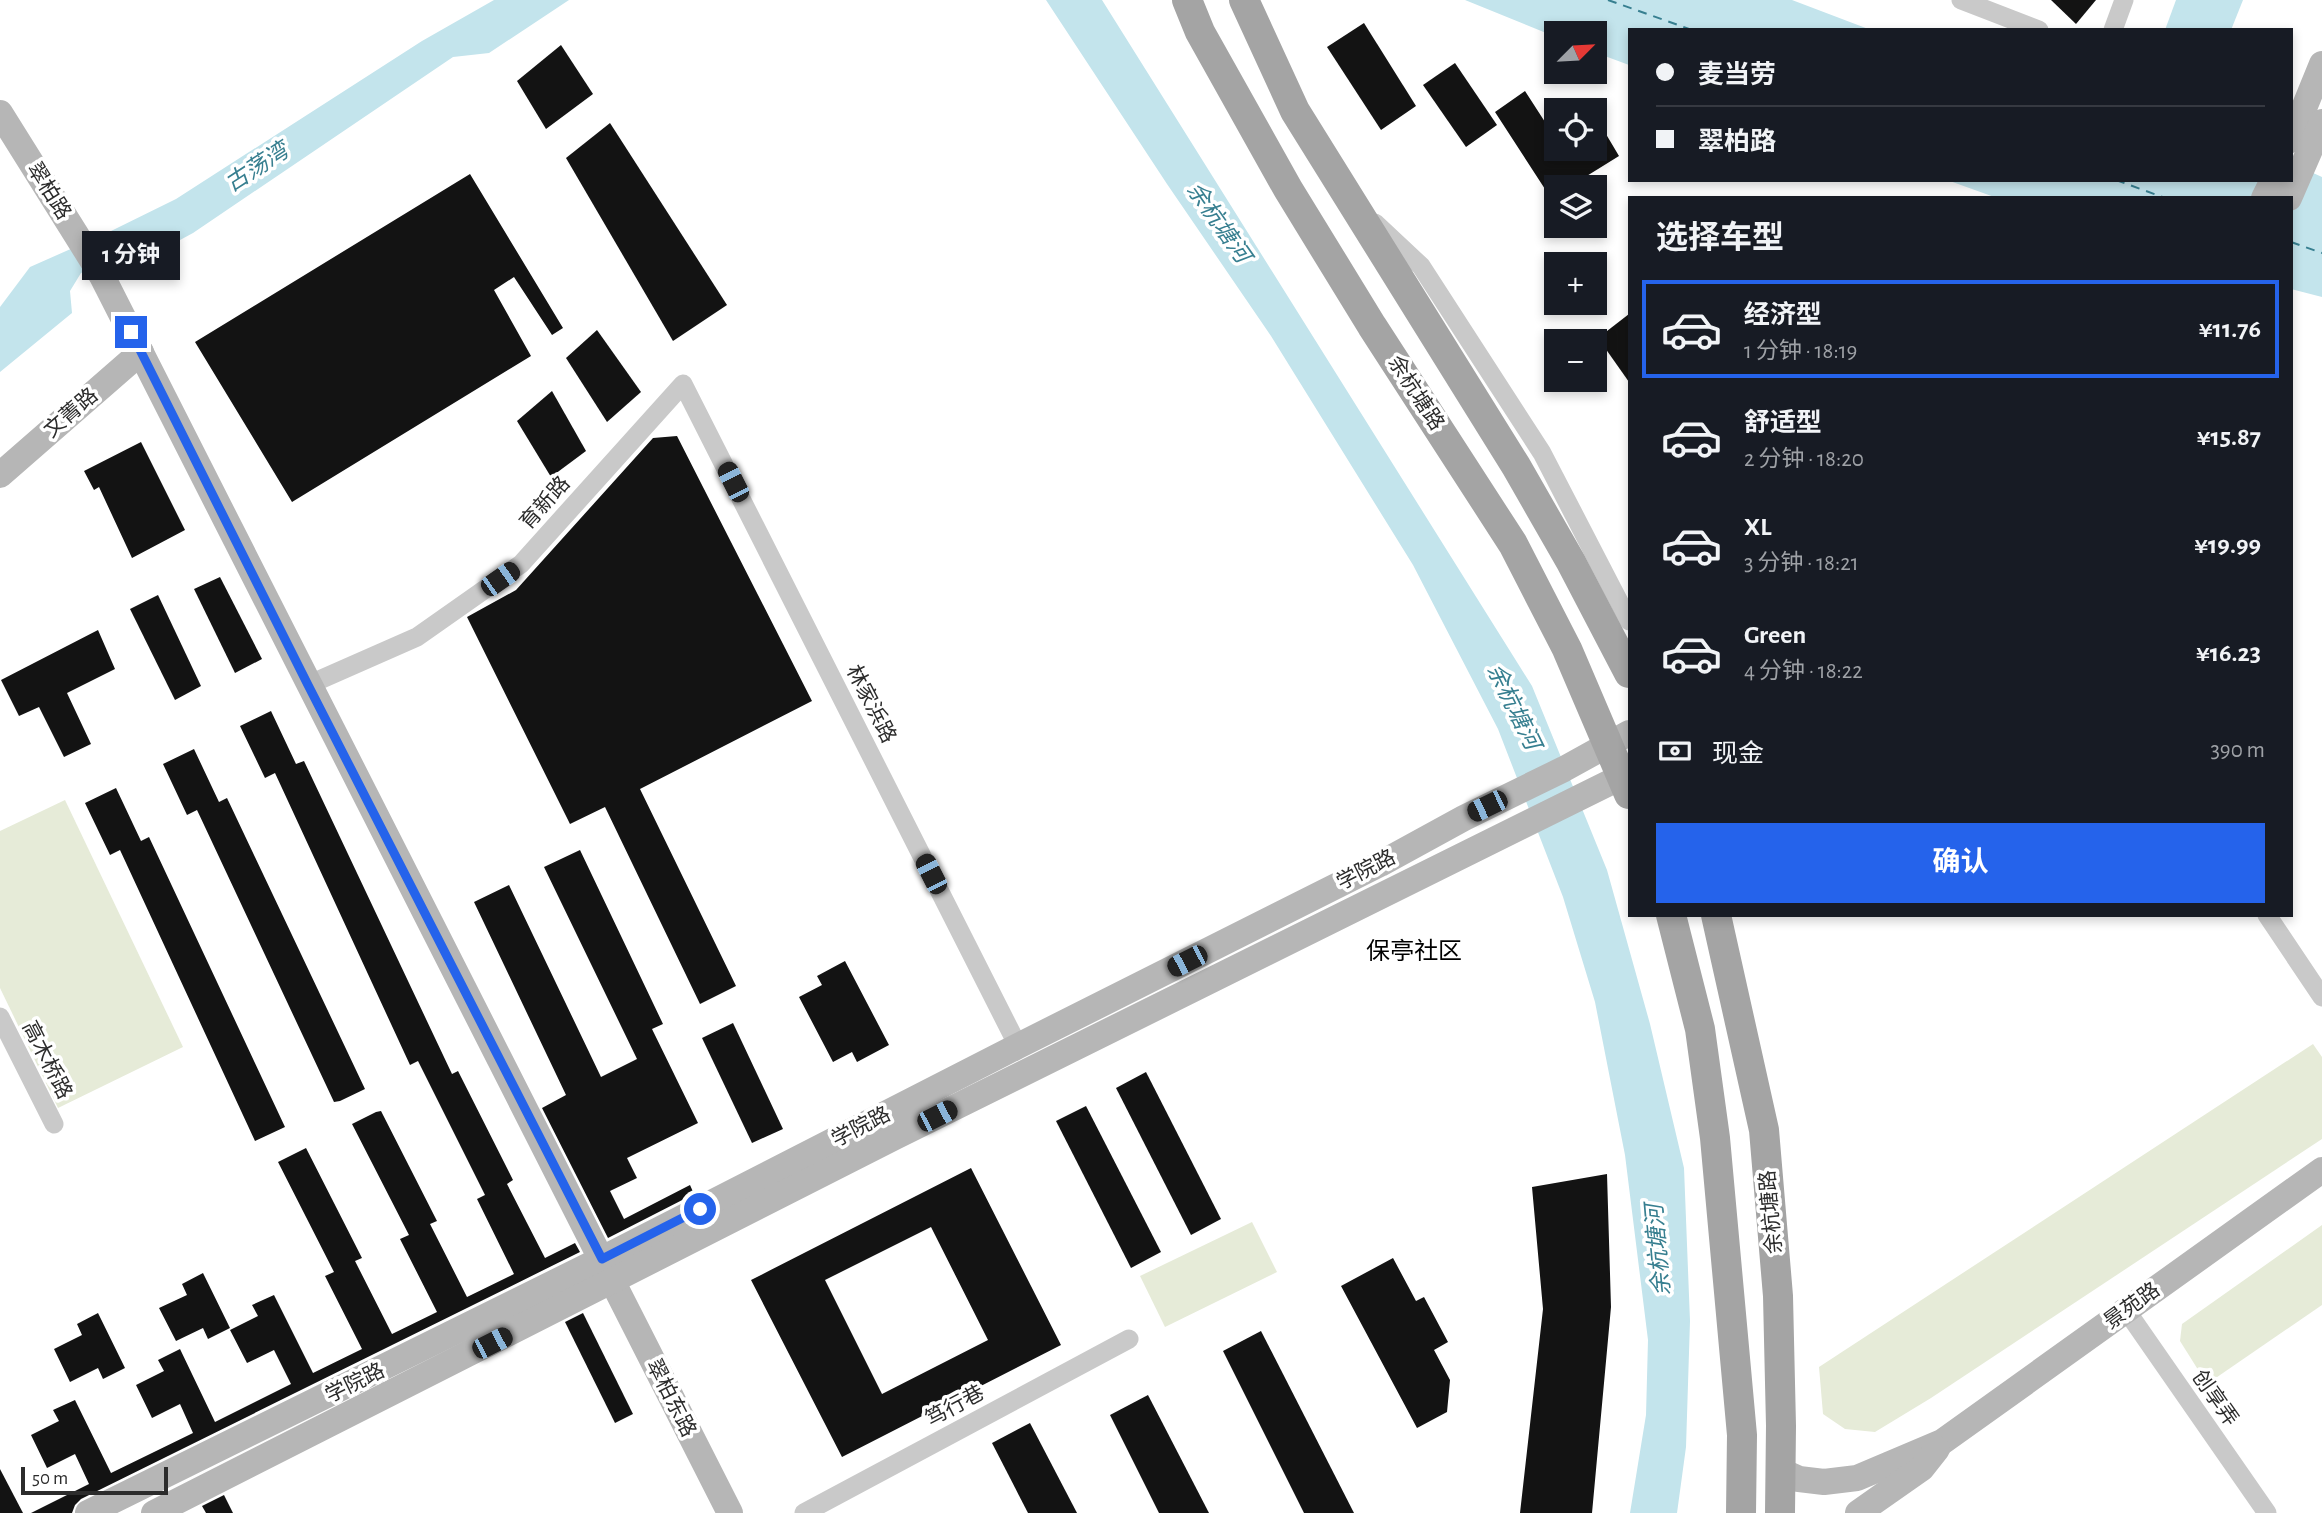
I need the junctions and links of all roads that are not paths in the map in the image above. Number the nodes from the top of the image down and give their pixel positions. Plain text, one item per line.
1 (1188, 0) edge
2 (1961, 0) edge
3 (2124, 0) edge
4 (1250, 12) edge
5 (2034, 28) edge
6 (2114, 28) edge
7 (2320, 70) edge
8 (0, 113) edge
9 (2322, 122) edge
10 (2293, 134) edge
11 (2290, 196) edge
12 (1351, 202) junction
13 (141, 352) junction
14 (683, 384) joint
15 (0, 475) edge
16 (1628, 619) edge
17 (1628, 671) edge
18 (308, 685) junction
19 (1618, 739) edge
20 (1627, 781) edge
21 (1672, 917) edge
22 (1716, 917) edge
23 (2268, 917) edge
24 (2322, 997) edge
25 (0, 1017) edge
26 (1018, 1046) junction
27 (54, 1124) dead end
28 (2322, 1170) edge
29 (607, 1271) junction
30 (2126, 1310) junction
31 (1129, 1339) dead end
32 (1942, 1442) junction
33 (1781, 1471) junction
34 (185, 1506) edge
35 (88, 1513) edge
36 (155, 1513) edge
37 (730, 1513) edge
38 (804, 1513) edge
39 (1741, 1513) edge
40 (1780, 1513) edge
41 (1858, 1513) edge
42 (2267, 1513) edge

1 - 19 main road, 余杭塘路
2 - 5 street
3 - 6 street
4 - 12 main road
7 - 10 main road
8 - 13 main road, 翠柏路
9 - 11 main road
12 - 16 street
12 - 17 main road
13 - 15 main road, 文菁路
13 - 18 main road
14 - 18 street, 育新路
14 - 26 street, 林家浜路
18 - 29 main road
19 - 20 main road, 余杭塘路
19 - 26 main road, 学院路
20 - 29 main road, 学院路
21 - 39 main road
22 - 33 main road, 余杭塘路
23 - 24 street
25 - 27 street, 高木桥路
26 - 29 main road, 学院路
28 - 30 main road, 景苑路
29 - 34 main road, 学院路
29 - 35 main road, 学院路
29 - 37 main road, 翠柏东路
30 - 32 main road, 景苑路
30 - 42 street, 创享弄
31 - 38 street, 笃行巷
32 - 33 main road, 景苑路
32 - 41 main road, 景苑路
33 - 40 main road, 余杭塘路
34 - 36 main road, 学院路

